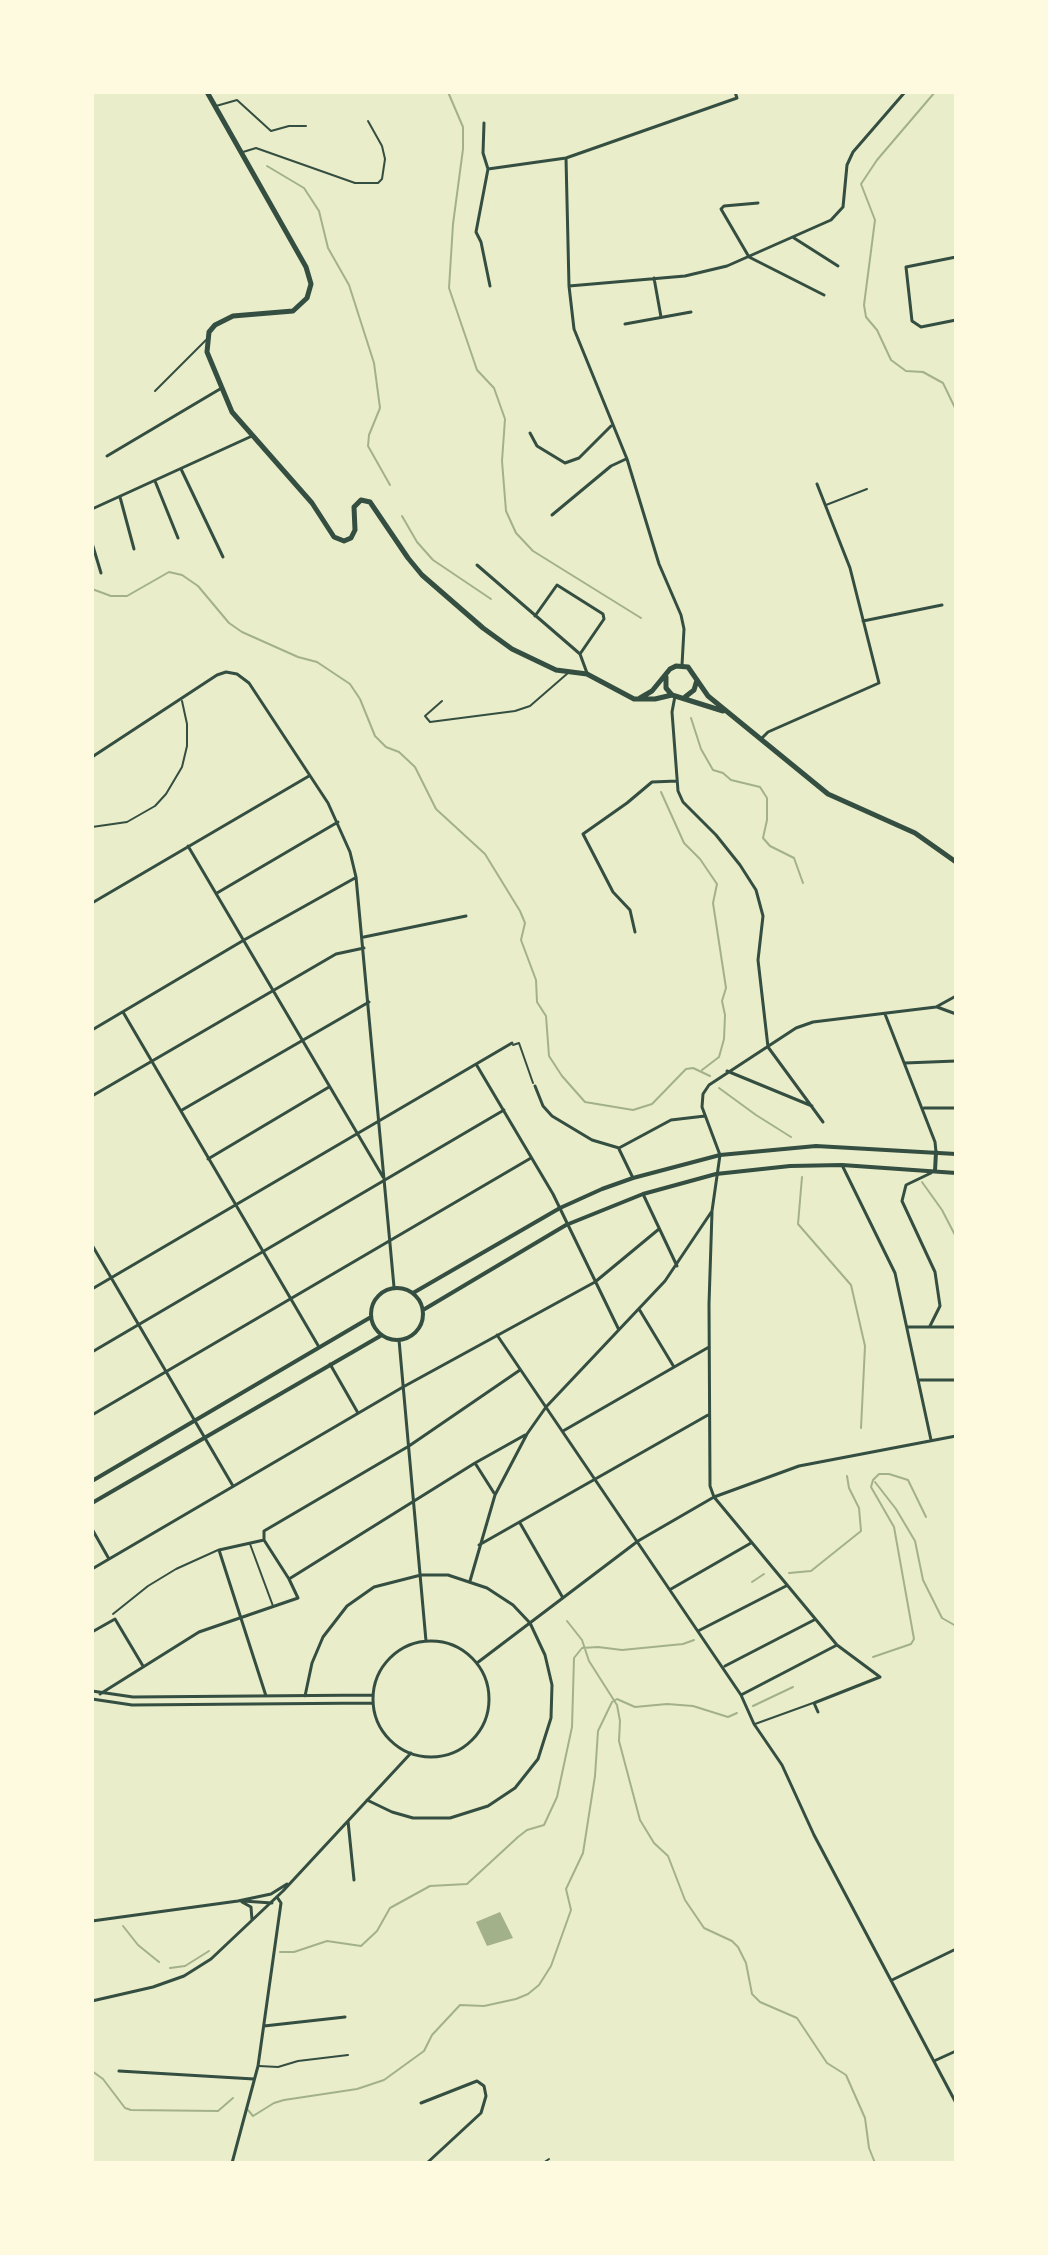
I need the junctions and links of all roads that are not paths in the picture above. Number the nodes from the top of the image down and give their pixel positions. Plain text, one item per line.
1 (207, 92) edge
2 (735, 92) edge
3 (905, 92) edge
4 (215, 106) junction
5 (368, 121) dead end
6 (484, 123) dead end
7 (306, 126) dead end
8 (242, 152) junction
9 (566, 158) junction
10 (488, 169) junction
11 (758, 203) dead end
12 (793, 238) junction
13 (749, 257) junction
14 (956, 257) edge
15 (838, 266) dead end
16 (654, 278) junction
17 (490, 286) dead end
18 (569, 286) junction
19 (824, 295) dead end
20 (691, 312) dead end
21 (661, 317) junction
22 (956, 320) edge
23 (625, 324) dead end
24 (207, 339) junction
25 (221, 389) junction
26 (155, 391) dead end
27 (611, 425) junction
28 (530, 433) dead end
29 (252, 436) junction
30 (107, 456) dead end
31 (627, 459) junction
32 (181, 469) junction
33 (155, 481) junction
34 (817, 484) dead end
35 (867, 489) dead end
36 (120, 497) junction
37 (825, 505) junction
38 (92, 509) edge
39 (552, 515) dead end
40 (178, 538) dead end
41 (92, 543) edge
42 (134, 549) dead end
43 (223, 557) dead end
44 (477, 565) dead end
45 (101, 573) dead end
46 (942, 605) dead end
47 (535, 616) junction
48 (863, 621) junction
49 (580, 654) junction
50 (682, 665) junction
51 (569, 672) junction
52 (587, 674) junction
53 (666, 676) junction
54 (697, 680) junction
55 (674, 696) junction
56 (684, 697) junction
57 (181, 698) junction
58 (639, 699) junction
59 (442, 701) dead end
60 (726, 711) junction
61 (761, 739) junction
62 (92, 757) edge
63 (310, 775) junction
64 (677, 781) junction
65 (338, 822) junction
66 (92, 827) edge
67 (188, 846) junction
68 (956, 862) edge
69 (356, 877) junction
70 (216, 893) junction
71 (92, 903) edge
72 (466, 916) dead end
73 (635, 932) dead end
74 (364, 937) junction
75 (244, 940) junction
76 (364, 948) junction
77 (273, 990) junction
78 (956, 996) edge
79 (369, 1002) junction
80 (936, 1007) junction
81 (123, 1012) junction
82 (885, 1014) junction
83 (956, 1014) edge
84 (92, 1030) edge
85 (303, 1040) junction
86 (512, 1044) joint
87 (768, 1047) junction
88 (152, 1061) junction
89 (956, 1061) edge
90 (905, 1063) junction
91 (476, 1064) junction
92 (727, 1071) junction
93 (534, 1084) joint
94 (330, 1087) junction
95 (92, 1096) edge
96 (815, 1107) junction
97 (922, 1108) junction
98 (956, 1108) edge
99 (504, 1110) junction
100 (180, 1111) junction
101 (705, 1116) junction
102 (380, 1121) junction
103 (823, 1122) dead end
104 (357, 1134) junction
105 (619, 1148) junction
106 (936, 1152) junction
107 (956, 1154) edge
108 (720, 1155) junction
109 (531, 1158) junction
110 (208, 1159) junction
111 (842, 1165) junction
112 (935, 1171) junction
113 (956, 1173) edge
114 (716, 1174) junction
115 (633, 1178) junction
116 (385, 1180) junction
117 (643, 1194) junction
118 (236, 1205) junction
119 (560, 1208) junction
120 (712, 1211) junction
121 (566, 1225) junction
122 (659, 1229) junction
123 (390, 1240) junction
124 (92, 1245) edge
125 (264, 1251) junction
126 (677, 1266) junction
127 (111, 1278) junction
128 (595, 1282) junction
129 (394, 1287) junction
130 (92, 1289) edge
131 (413, 1293) junction
132 (290, 1299) junction
133 (639, 1309) junction
134 (423, 1310) junction
135 (371, 1317) junction
136 (139, 1325) junction
137 (930, 1326) junction
138 (907, 1327) junction
139 (956, 1327) edge
140 (619, 1330) junction
141 (382, 1335) junction
142 (497, 1335) junction
143 (399, 1340) junction
144 (709, 1347) junction
145 (319, 1348) junction
146 (92, 1352) edge
147 (329, 1364) junction
148 (674, 1367) junction
149 (520, 1370) junction
150 (167, 1372) junction
151 (919, 1380) junction
152 (956, 1380) edge
153 (403, 1387) junction
154 (546, 1407) junction
155 (358, 1413) junction
156 (92, 1415) edge
157 (710, 1415) junction
158 (195, 1421) junction
159 (563, 1431) junction
160 (527, 1434) junction
161 (956, 1436) edge
162 (205, 1437) junction
163 (931, 1440) junction
164 (409, 1446) junction
165 (475, 1463) junction
166 (596, 1479) junction
167 (92, 1481) edge
168 (233, 1486) junction
169 (495, 1495) junction
170 (714, 1497) junction
171 (92, 1503) edge
172 (414, 1503) junction
173 (520, 1523) junction
174 (92, 1529) edge
175 (264, 1540) junction
176 (638, 1541) junction
177 (250, 1543) junction
178 (751, 1543) junction
179 (479, 1545) junction
180 (219, 1550) junction
181 (109, 1559) junction
182 (92, 1569) edge
183 (421, 1575) junction
184 (289, 1579) junction
185 (470, 1581) junction
186 (786, 1586) junction
187 (670, 1590) junction
188 (563, 1598) junction
189 (273, 1606) junction
190 (240, 1616) junction
191 (114, 1617) junction
192 (814, 1620) junction
193 (530, 1623) junction
194 (698, 1631) junction
195 (92, 1632) edge
196 (426, 1641) junction
197 (837, 1645) junction
198 (477, 1663) junction
199 (143, 1666) junction
200 (724, 1667) junction
201 (92, 1691) edge
202 (100, 1694) junction
203 (373, 1695) junction
204 (741, 1695) junction
205 (266, 1696) junction
206 (305, 1696) junction
207 (92, 1699) edge
208 (373, 1703) junction
209 (814, 1703) junction
210 (818, 1712) dead end
211 (754, 1724) junction
212 (411, 1753) junction
213 (367, 1800) junction
214 (348, 1821) junction
215 (293, 1880) junction
216 (354, 1880) dead end
217 (277, 1897) junction
218 (238, 1901) junction
219 (272, 1903) junction
220 (92, 1921) edge
221 (251, 1922) junction
222 (956, 1949) edge
223 (892, 1980) junction
224 (92, 2001) edge
225 (345, 2017) dead end
226 (264, 2026) junction
227 (956, 2051) edge
228 (348, 2055) dead end
229 (934, 2062) junction
230 (258, 2066) junction
231 (119, 2071) dead end
232 (254, 2079) junction
233 (954, 2096) edge
234 (421, 2103) dead end
235 (956, 2103) edge
236 (549, 2159) dead end
237 (232, 2163) edge
238 (427, 2163) edge
239 (543, 2163) edge

1 - 4 main road
2 - 9 street
3 - 12 street
4 - 7 street
4 - 8 main road
5 - 8 street
6 - 10 street
8 - 24 main road
9 - 10 street
9 - 18 street
10 - 17 street
11 - 13 street
12 - 13 street
12 - 15 street
13 - 16 street
13 - 19 street
14 - 22 street
16 - 18 street
16 - 21 street
18 - 27 street
20 - 21 street
21 - 23 street
24 - 25 main road
24 - 26 street
25 - 29 main road
25 - 30 street
27 - 28 street
27 - 31 street
29 - 32 street
29 - 51 main road
31 - 39 street
31 - 50 street
32 - 33 street
32 - 43 street
33 - 36 street
33 - 40 street
34 - 37 street
35 - 37 street
36 - 38 street
36 - 42 street
37 - 48 street
41 - 45 street
44 - 47 street
46 - 48 street
47 - 49 street
47 - 49 street
48 - 61 street
49 - 52 street
50 - 53 main road
50 - 54 main road
51 - 52 main road
51 - 59 street
52 - 58 main road
53 - 55 main road
53 - 58 main road
54 - 56 main road
54 - 60 main road
55 - 56 main road
55 - 58 main road
55 - 64 street
56 - 60 main road
57 - 62 street
57 - 63 street
57 - 66 street
60 - 61 main road
61 - 68 main road
63 - 65 street
63 - 67 street
64 - 73 street
64 - 87 street
65 - 69 street
65 - 70 street
67 - 70 street
67 - 71 street
69 - 74 street
69 - 75 street
70 - 75 street
72 - 74 street
74 - 76 street
75 - 77 street
75 - 81 street
76 - 77 street
76 - 79 street
77 - 85 street
77 - 88 street
78 - 80 street
79 - 85 street
79 - 102 street
80 - 82 street
80 - 83 street
81 - 84 street
81 - 88 street
82 - 87 street
82 - 90 street
85 - 94 street
85 - 100 street
86 - 91 street
86 - 93 street
87 - 92 street
87 - 96 street
88 - 95 street
88 - 100 street
89 - 90 street
90 - 97 street
91 - 99 street
91 - 102 street
92 - 96 street
92 - 101 street
93 - 105 street
94 - 104 street
94 - 110 street
96 - 103 street
97 - 98 street
97 - 106 street
99 - 109 street
99 - 116 street
100 - 110 street
101 - 105 street
101 - 108 street
102 - 104 street
102 - 116 street
104 - 116 street
104 - 118 street
105 - 115 street
106 - 107 street
106 - 108 street
106 - 112 street
108 - 114 street
108 - 115 street
109 - 119 street
109 - 123 street
110 - 118 street
111 - 112 street
111 - 114 street
111 - 138 street
112 - 113 street
112 - 137 street
114 - 117 street
114 - 120 street
115 - 119 street
116 - 123 street
116 - 125 street
117 - 121 street
117 - 122 street
118 - 125 street
118 - 127 street
119 - 121 street
119 - 131 street
120 - 126 street
120 - 144 street
121 - 128 street
121 - 134 street
122 - 126 street
122 - 128 street
123 - 129 street
123 - 132 street
124 - 127 street
125 - 132 street
125 - 136 street
126 - 133 street
127 - 130 street
127 - 136 street
128 - 140 street
128 - 142 street
129 - 131 street
129 - 135 street
131 - 134 street
132 - 145 street
132 - 150 street
133 - 140 street
133 - 148 street
134 - 143 street
135 - 141 street
135 - 145 street
136 - 146 street
136 - 150 street
137 - 138 street
137 - 139 street
138 - 151 street
140 - 154 street
141 - 143 street
141 - 147 street
142 - 149 street
142 - 153 street
143 - 153 street
144 - 148 street
144 - 157 street
145 - 158 street
147 - 155 street
147 - 162 street
148 - 159 street
149 - 154 street
149 - 164 street
150 - 156 street
150 - 158 street
151 - 152 street
151 - 163 street
153 - 155 street
153 - 164 street
154 - 159 street
154 - 160 street
155 - 168 street
157 - 166 street
157 - 170 street
158 - 162 street
158 - 167 street
159 - 166 street
160 - 165 street
160 - 169 street
161 - 163 street
162 - 168 street
162 - 171 street
163 - 170 street
164 - 172 street
164 - 175 street
165 - 169 street
165 - 172 street
166 - 173 street
166 - 176 street
168 - 181 street
169 - 179 street
170 - 176 street
170 - 178 street
172 - 183 street
172 - 184 street
173 - 179 street
173 - 188 street
174 - 181 street
175 - 177 street
175 - 184 street
176 - 187 street
176 - 188 street
177 - 180 street
177 - 189 street
178 - 186 street
178 - 187 street
179 - 185 street
180 - 190 street
180 - 191 street
181 - 182 street
183 - 185 street
183 - 196 street
183 - 206 street
184 - 189 street
185 - 193 street
186 - 192 street
186 - 194 street
187 - 194 street
188 - 193 street
189 - 190 street
190 - 199 street
190 - 205 street
191 - 195 street
191 - 199 street
192 - 197 street
192 - 200 street
193 - 198 street
193 - 213 street
194 - 200 street
196 - 198 street
196 - 203 street
197 - 204 street
197 - 209 street
198 - 212 street
199 - 202 street
200 - 204 street
201 - 202 street
202 - 205 street
203 - 206 street
203 - 208 street
204 - 211 street
205 - 206 street
207 - 208 street
208 - 212 street
209 - 210 street
209 - 211 street
211 - 223 street
212 - 213 street
213 - 214 street
214 - 215 street
214 - 216 street
215 - 217 street
215 - 218 street
217 - 219 street
217 - 226 street
218 - 219 street
218 - 220 street
218 - 221 street
219 - 221 street
221 - 224 street
222 - 223 street
223 - 229 street
225 - 226 street
226 - 230 street
227 - 229 street
228 - 230 street
229 - 233 street
230 - 232 street
231 - 232 street
232 - 237 street
233 - 235 street
234 - 238 street
236 - 239 street

